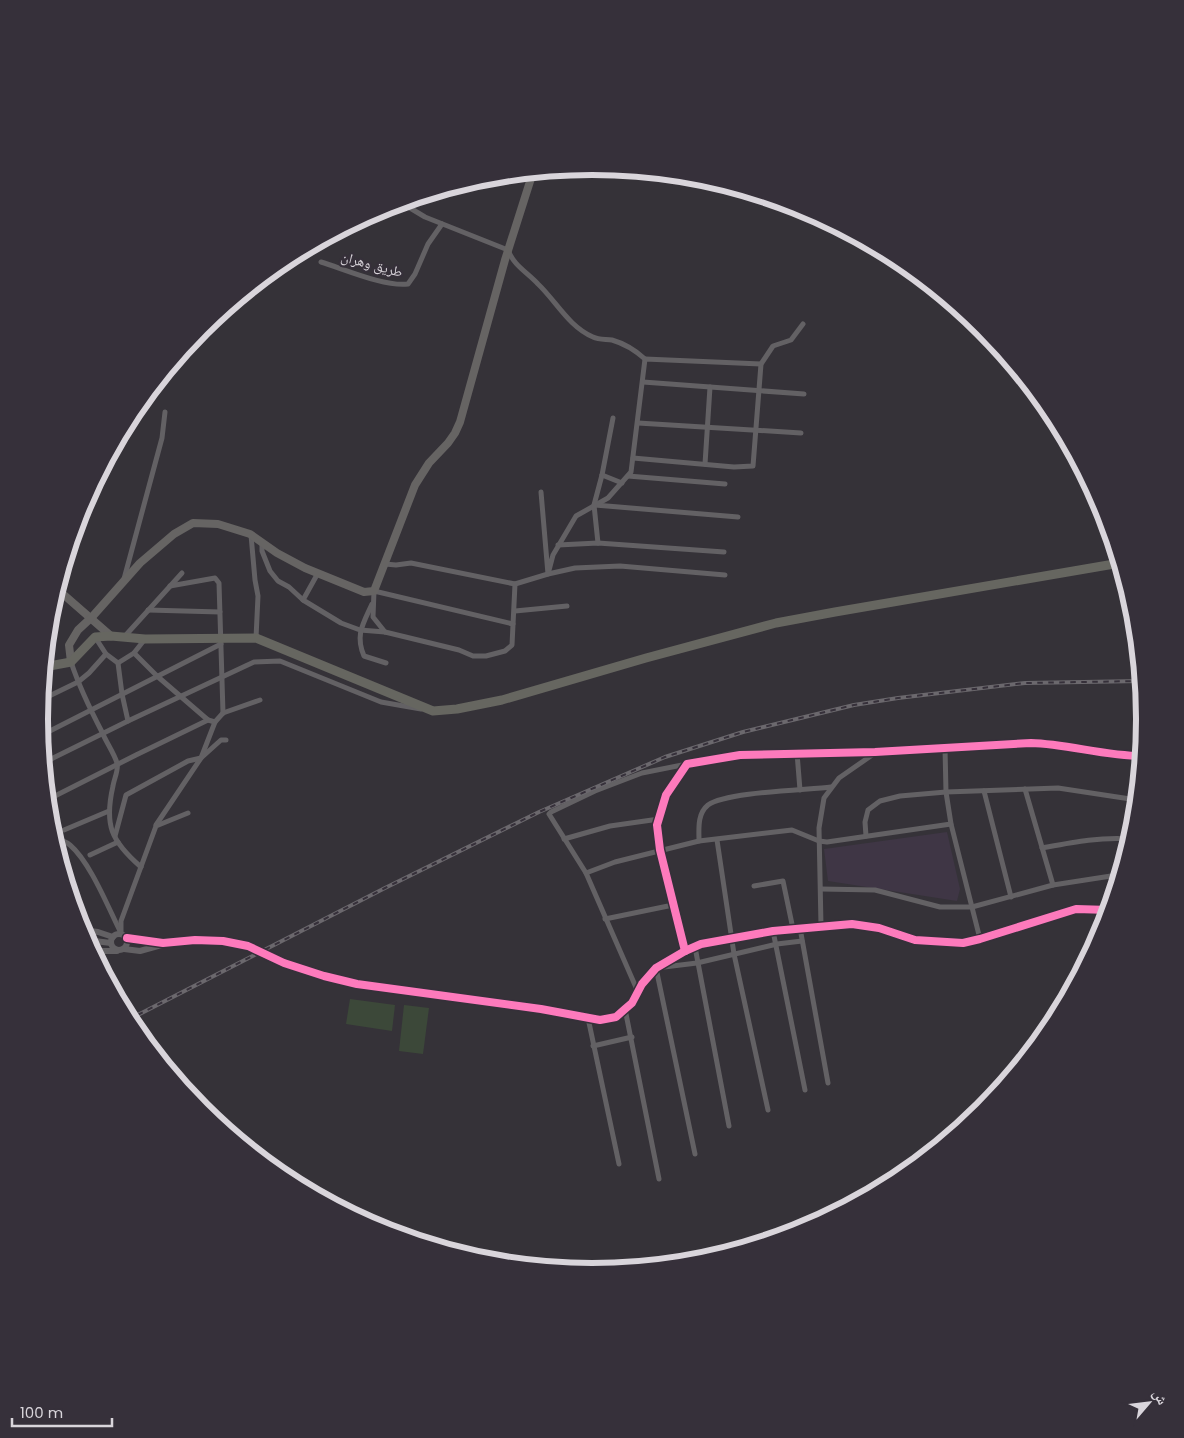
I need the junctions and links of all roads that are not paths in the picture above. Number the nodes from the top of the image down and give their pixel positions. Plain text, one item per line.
1 (531, 178) edge
2 (408, 207) edge
3 (442, 224) junction
4 (508, 250) junction
5 (321, 262) dead end
6 (803, 324) dead end
7 (645, 359) junction
8 (761, 364) junction
9 (643, 382) junction
10 (710, 387) junction
11 (760, 391) junction
12 (804, 394) dead end
13 (165, 412) dead end
14 (613, 418) dead end
15 (638, 423) junction
16 (707, 427) junction
17 (757, 430) junction
18 (801, 433) dead end
19 (633, 458) junction
20 (705, 464) junction
21 (602, 475) junction
22 (628, 476) junction
23 (622, 483) junction
24 (725, 484) dead end
25 (541, 492) dead end
26 (594, 505) junction
27 (738, 517) dead end
28 (251, 535) junction
29 (262, 543) junction
30 (598, 543) junction
31 (558, 545) junction
32 (724, 552) dead end
33 (385, 564) junction
34 (1114, 564) edge
35 (182, 573) dead end
36 (318, 573) junction
37 (548, 574) junction
38 (724, 575) dead end
39 (124, 580) junction
40 (515, 584) junction
41 (170, 586) junction
42 (374, 591) junction
43 (63, 593) edge
44 (304, 600) junction
45 (373, 602) junction
46 (567, 606) dead end
47 (148, 610) junction
48 (514, 611) junction
49 (220, 612) junction
50 (92, 617) junction
51 (513, 624) junction
52 (360, 630) junction
53 (385, 632) junction
54 (111, 636) junction
55 (125, 636) junction
56 (95, 637) junction
57 (256, 638) junction
58 (145, 639) junction
59 (221, 641) junction
60 (134, 653) junction
61 (106, 654) junction
62 (71, 662) junction
63 (118, 663) junction
64 (386, 663) dead end
65 (50, 666) edge
66 (157, 676) junction
67 (223, 676) junction
68 (78, 682) junction
69 (122, 694) junction
70 (49, 696) edge
71 (181, 696) junction
72 (260, 700) dead end
73 (90, 710) junction
74 (433, 711) junction
75 (223, 713) junction
76 (208, 720) junction
77 (128, 721) junction
78 (215, 722) junction
79 (48, 733) edge
80 (102, 733) junction
81 (226, 740) dead end
82 (945, 748) junction
83 (876, 752) junction
84 (797, 753) junction
85 (49, 755) edge
86 (1135, 755) edge
87 (201, 758) junction
88 (51, 759) joint
89 (687, 764) junction
90 (118, 765) junction
91 (831, 787) junction
92 (1025, 789) junction
93 (800, 790) junction
94 (984, 791) junction
95 (946, 792) junction
96 (53, 797) edge
97 (1130, 799) edge
98 (109, 811) junction
99 (188, 813) dead end
100 (659, 819) junction
101 (951, 824) junction
102 (156, 826) junction
103 (64, 830) dead end
104 (866, 836) junction
105 (116, 839) junction
106 (564, 839) junction
107 (1123, 839) edge
108 (61, 840) edge
109 (717, 840) junction
110 (699, 841) junction
111 (819, 841) junction
112 (1042, 848) junction
113 (660, 850) junction
114 (90, 855) dead end
115 (141, 867) junction
116 (586, 873) junction
117 (1113, 877) edge
118 (1052, 885) junction
119 (754, 886) dead end
120 (821, 889) junction
121 (1012, 897) junction
122 (673, 904) junction
123 (972, 907) junction
124 (1102, 910) edge
125 (605, 919) junction
126 (821, 926) junction
127 (796, 929) junction
128 (91, 931) edge
129 (773, 931) junction
130 (121, 933) junction
131 (127, 938) junction
132 (732, 938) junction
133 (980, 939) junction
134 (95, 940) edge
135 (112, 940) junction
136 (175, 941) junction
137 (802, 941) junction
138 (777, 944) junction
139 (695, 947) junction
140 (121, 950) junction
141 (100, 951) edge
142 (685, 951) junction
143 (734, 954) junction
144 (697, 962) junction
145 (656, 968) junction
146 (638, 992) junction
147 (625, 1009) junction
148 (588, 1018) junction
149 (632, 1037) junction
150 (593, 1046) junction
151 (828, 1083) dead end
152 (804, 1090) dead end
153 (768, 1110) dead end
154 (729, 1126) dead end
155 (695, 1154) dead end
156 (619, 1164) dead end
157 (659, 1179) dead end

1 - 4 main road
2 - 3 street
3 - 4 street
3 - 5 street, طريق وهران
4 - 7 street
4 - 33 main road
6 - 8 street
7 - 8 street
7 - 9 street
8 - 11 street
9 - 10 street
9 - 15 street
10 - 11 street
10 - 16 street
11 - 12 street
11 - 17 street
13 - 39 street
14 - 21 street
15 - 16 street
15 - 19 street
16 - 17 street
16 - 20 street
17 - 18 street
17 - 20 street
19 - 20 street
19 - 22 street
21 - 23 street
21 - 26 street
22 - 23 street
22 - 24 street
23 - 26 street
25 - 37 street
26 - 27 street
26 - 30 street
26 - 31 street
28 - 29 main road
28 - 39 main road
28 - 57 street
29 - 36 main road
29 - 44 street
30 - 31 street
30 - 32 street
31 - 37 street
33 - 40 street
33 - 42 main road
34 - 74 main road
35 - 41 street
36 - 42 main road
36 - 44 street
37 - 38 street
37 - 40 street
39 - 50 main road
40 - 48 street
41 - 47 street
41 - 49 street
42 - 45 street
42 - 51 street
43 - 50 main road
44 - 52 street
45 - 52 street
45 - 53 street
46 - 48 street
47 - 49 street
47 - 55 street
48 - 51 street
49 - 59 street
50 - 54 main road
50 - 62 main road
51 - 53 street
52 - 53 street
52 - 64 street
54 - 55 main road
54 - 56 main road
55 - 58 main road
56 - 61 street
56 - 62 main road
57 - 59 main road
57 - 74 main road
58 - 59 main road
58 - 60 street
59 - 66 street
59 - 67 street
60 - 63 street
60 - 66 street
61 - 63 street
61 - 68 street
62 - 65 main road
62 - 68 street
63 - 69 street
66 - 69 street
66 - 71 street
67 - 71 street
67 - 74 street
67 - 75 street
68 - 70 street
68 - 73 street
69 - 73 street
69 - 77 street
71 - 76 street
71 - 77 street
72 - 75 street
73 - 79 street
73 - 80 street
75 - 78 street
76 - 78 street
76 - 90 street
77 - 80 street
78 - 87 street
80 - 88 street
80 - 90 street
81 - 87 street
82 - 83 street
82 - 86 street
82 - 95 street
83 - 84 street
83 - 91 street
84 - 89 street
84 - 93 street
85 - 88 street
87 - 102 street
87 - 105 street
89 - 100 street
89 - 106 street
90 - 96 street
90 - 98 street
91 - 93 street
91 - 111 street
92 - 94 street
92 - 97 street
92 - 112 street
93 - 110 street
94 - 95 street
94 - 121 street
95 - 101 street
95 - 104 street
98 - 103 street
98 - 105 street
99 - 102 street
100 - 106 street
100 - 113 street
101 - 104 street
101 - 123 street
102 - 115 street
104 - 111 street
105 - 114 street
105 - 115 street
106 - 116 street
107 - 112 street
108 - 130 street
109 - 110 street
109 - 111 street
109 - 132 street
110 - 113 street
111 - 120 street
112 - 118 street
113 - 116 street
113 - 122 street
115 - 130 street
116 - 125 street
117 - 118 street
118 - 121 street
119 - 127 street
120 - 123 street
120 - 126 street
121 - 123 street
122 - 125 street
122 - 142 street
123 - 133 street
124 - 133 street
125 - 146 street
126 - 127 street
126 - 133 street
127 - 129 street
127 - 137 street
128 - 135 street
129 - 132 street
129 - 138 street
130 - 131 street
130 - 135 street
131 - 136 street
131 - 140 street
132 - 139 street
132 - 143 street
134 - 135 street
135 - 140 street
136 - 140 street
136 - 148 street
137 - 138 street
137 - 151 street
138 - 143 street
138 - 152 street
139 - 142 street
139 - 144 street
140 - 141 street
142 - 145 street
143 - 144 street
143 - 153 street
144 - 145 street
144 - 154 street
145 - 146 street
145 - 155 street
146 - 147 street
147 - 148 street
147 - 149 street
148 - 150 street
149 - 150 street
149 - 157 street
150 - 156 street

